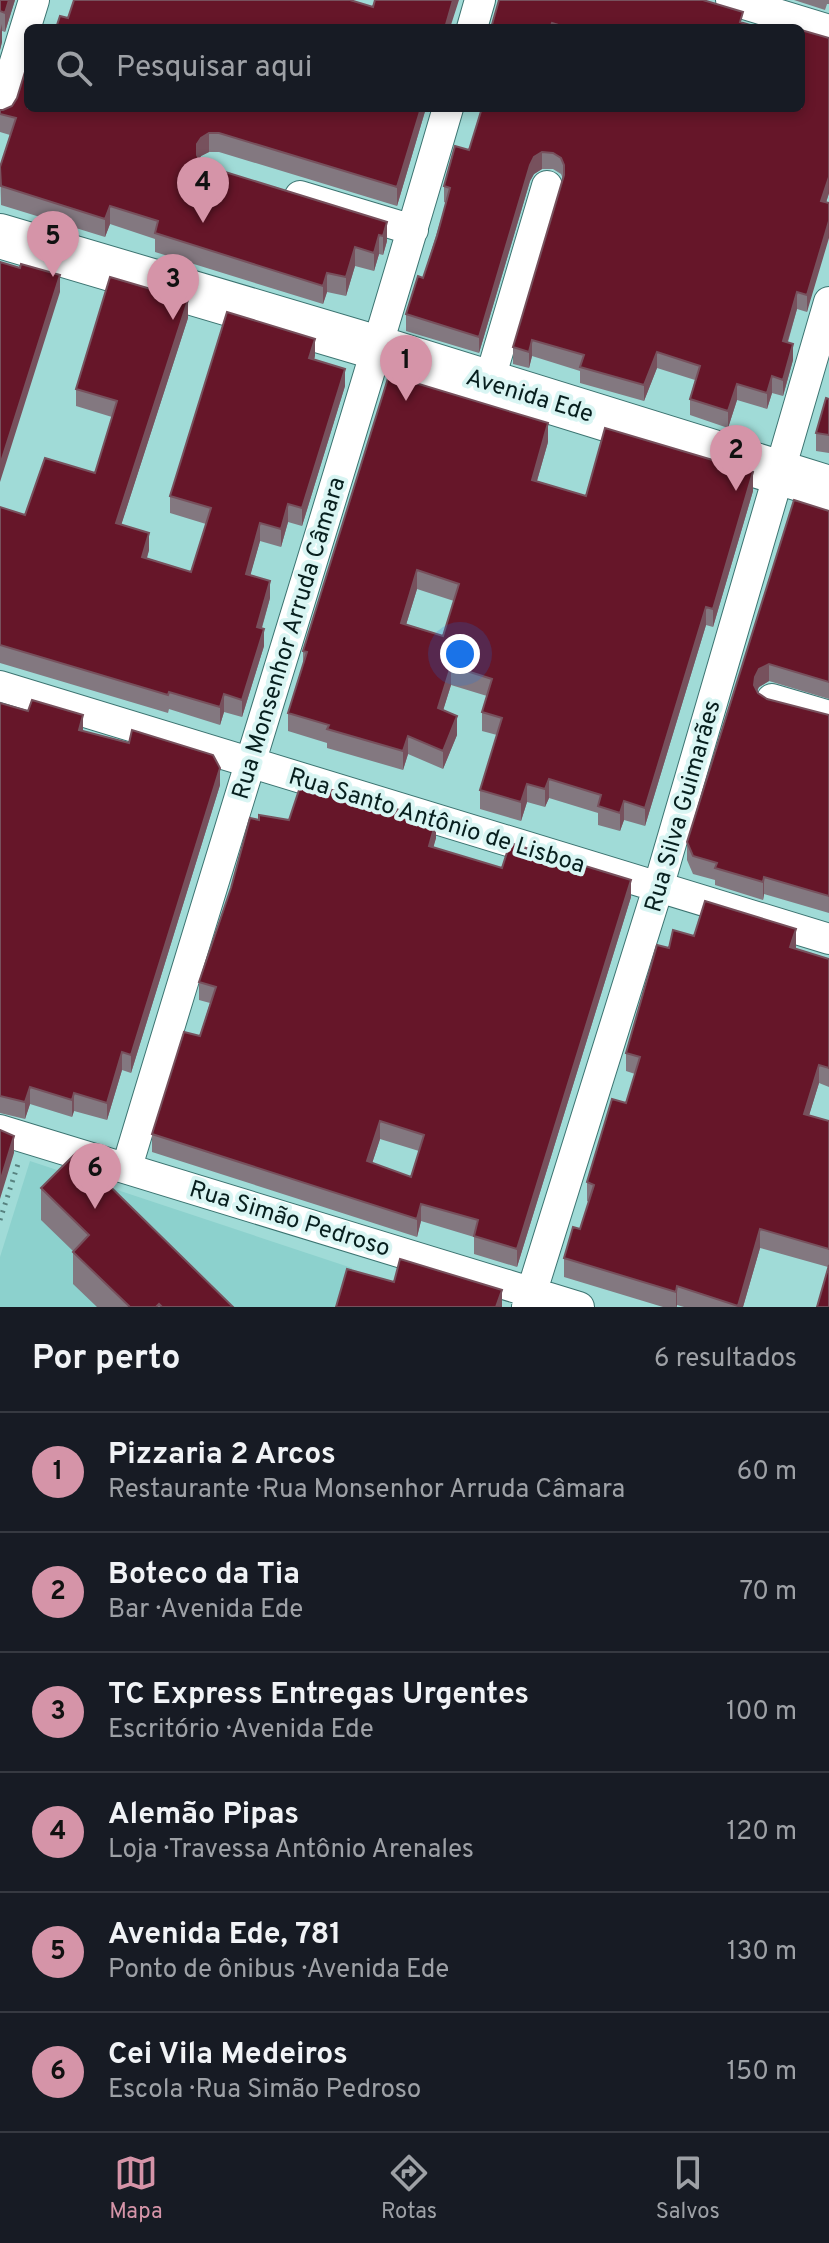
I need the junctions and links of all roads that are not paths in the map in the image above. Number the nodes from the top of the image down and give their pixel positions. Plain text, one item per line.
1 (34, 0) edge
2 (480, 0) edge
3 (731, 0) edge
4 (27, 24) edge
5 (473, 24) edge
6 (829, 30) edge
7 (24, 33) edge
8 (0, 111) edge
9 (447, 112) edge
10 (547, 186) dead end
11 (275, 188) edge
12 (413, 230) junction
13 (0, 236) edge
14 (829, 302) edge
15 (378, 348) junction
16 (489, 382) junction
17 (780, 473) junction
18 (829, 488) edge
19 (0, 686) edge
20 (772, 699) edge
21 (829, 716) edge
22 (249, 762) junction
23 (658, 888) junction
24 (829, 939) edge
25 (13, 1134) edge
26 (127, 1167) junction
27 (529, 1300) edge
28 (579, 1307) edge

1 - 4 street
2 - 5 street
3 - 6 street
7 - 8 street
9 - 12 street, Rua Monsenhor Arruda Câmara
10 - 16 street
11 - 12 street
12 - 15 street, Rua Monsenhor Arruda Câmara
13 - 15 main road, Avenida Ede
14 - 17 street, Rua Silva Guimarães
15 - 16 main road, Avenida Ede
15 - 22 street, Rua Monsenhor Arruda Câmara
16 - 17 main road, Avenida Ede
17 - 18 main road, Avenida Ede
17 - 23 street, Rua Silva Guimarães
19 - 22 street, Rua Santo Antônio de Lisboa
20 - 21 street
22 - 23 street, Rua Santo Antônio de Lisboa
22 - 26 street, Rua Monsenhor Arruda Câmara
23 - 24 street, Rua Santo Antônio de Lisboa
23 - 27 street, Rua Silva Guimarães
25 - 26 street, Rua Simão Pedroso
26 - 27 street, Rua Simão Pedroso
27 - 28 street, Rua Simão Pedroso

